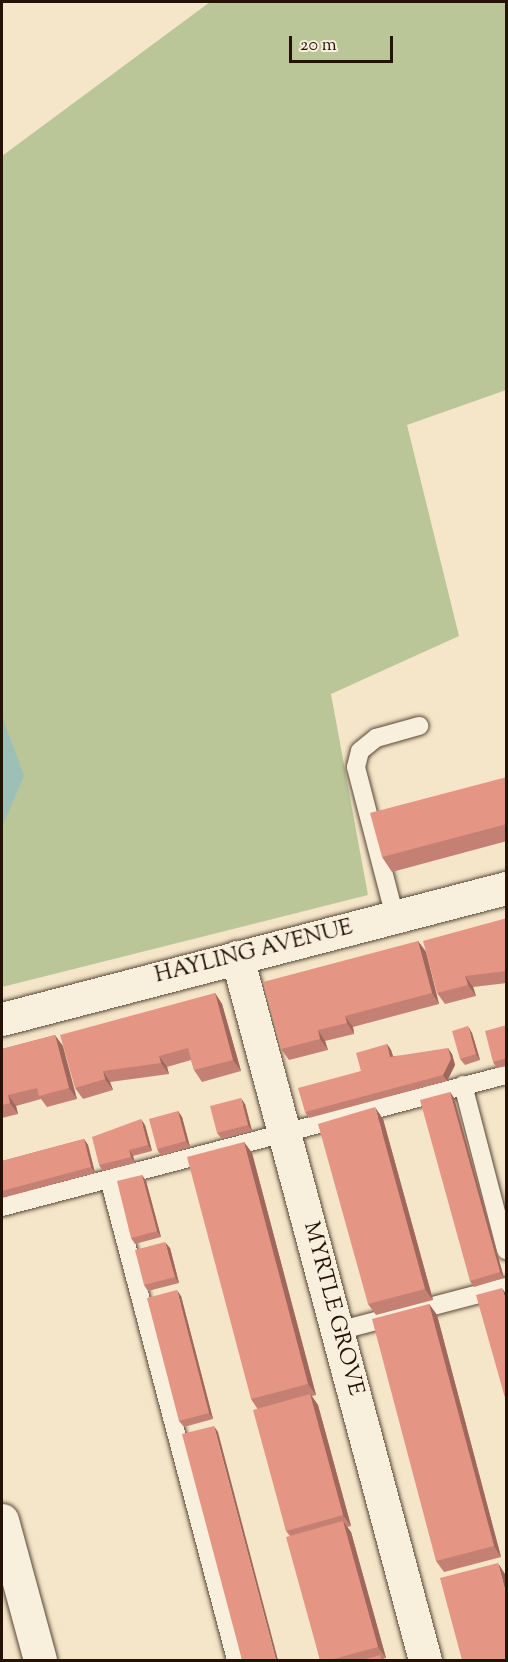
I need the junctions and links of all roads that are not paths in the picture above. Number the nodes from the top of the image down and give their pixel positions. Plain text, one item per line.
1 (419, 726) dead end
2 (507, 888) edge
3 (395, 917) junction
4 (237, 957) junction
5 (2, 1019) edge
6 (507, 1075) edge
7 (463, 1085) junction
8 (285, 1132) junction
9 (109, 1179) junction
10 (2, 1207) edge
11 (507, 1250) edge
12 (507, 1287) edge
13 (338, 1331) junction
14 (2, 1520) edge
15 (40, 1660) edge
16 (236, 1660) edge
17 (425, 1660) edge

1 - 3 lane
2 - 3 street, HAYLING AVENUE
3 - 4 street, HAYLING AVENUE
4 - 5 street, HAYLING AVENUE
4 - 8 street, MYRTLE GROVE
6 - 7 lane
7 - 8 lane
7 - 11 lane
8 - 9 lane
8 - 13 street, MYRTLE GROVE
9 - 10 lane
9 - 16 lane
12 - 13 lane
13 - 17 street, MYRTLE GROVE
14 - 15 street

